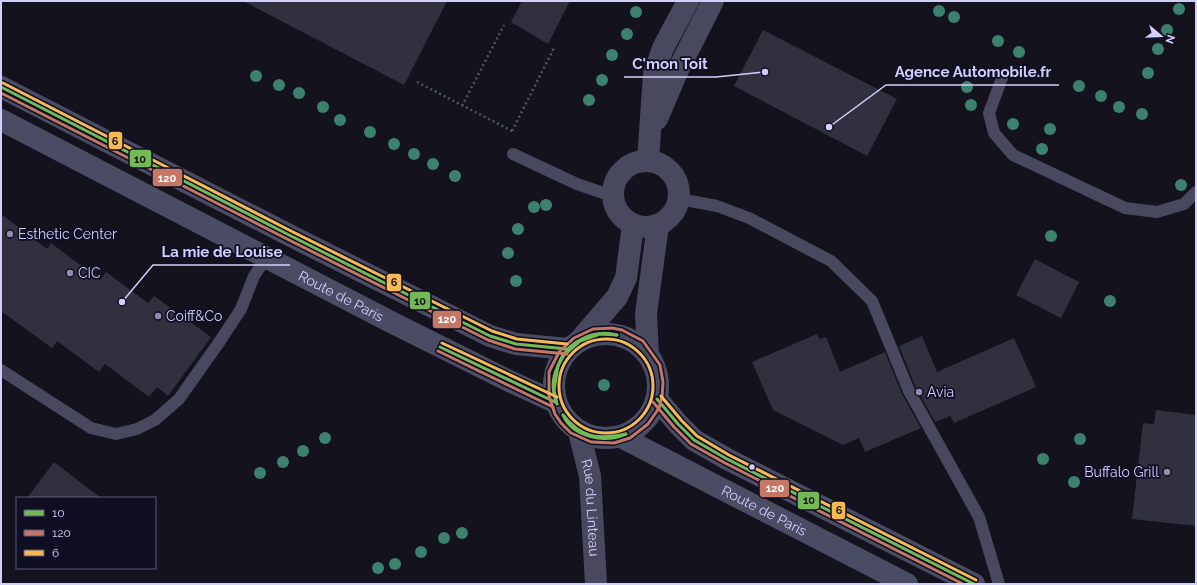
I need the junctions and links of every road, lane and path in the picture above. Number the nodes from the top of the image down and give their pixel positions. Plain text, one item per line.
1 (688, 1) edge
2 (713, 1) edge
3 (504, 25) dead end
4 (554, 48) dead end
5 (1002, 78) dead end
6 (417, 82) dead end
7 (1, 88) edge
8 (462, 106) junction
9 (1, 120) edge
10 (512, 131) junction
11 (517, 134) dead end
12 (650, 135) junction
13 (513, 154) dead end
14 (648, 161) junction
15 (1196, 192) edge
16 (612, 196) junction
17 (679, 199) junction
18 (658, 225) junction
19 (633, 226) junction
20 (271, 259) junction
21 (574, 345) junction
22 (648, 354) junction
23 (1, 370) edge
24 (657, 399) junction
25 (555, 402) junction
26 (579, 432) junction
27 (621, 437) junction
28 (596, 584) edge
29 (907, 584) edge
30 (974, 584) edge
31 (999, 584) edge

1 - 12 street
2 - 12 street
3 - 8 path
4 - 10 path
5 - 15 lane
6 - 8 path
7 - 21 main road
8 - 10 path
9 - 20 main road, Route de Paris
10 - 11 path
12 - 14 street
13 - 16 lane
14 - 16 street
14 - 17 street
16 - 19 street
17 - 18 street
17 - 31 lane
18 - 19 street
18 - 22 street
19 - 21 street
20 - 23 lane
20 - 25 main road, Route de Paris
21 - 22 main road
21 - 25 main road
22 - 24 main road
24 - 27 main road
24 - 30 main road, Route de Paris
25 - 26 main road
26 - 27 main road
26 - 28 street, Rue du Linteau
27 - 29 main road, Route de Paris

